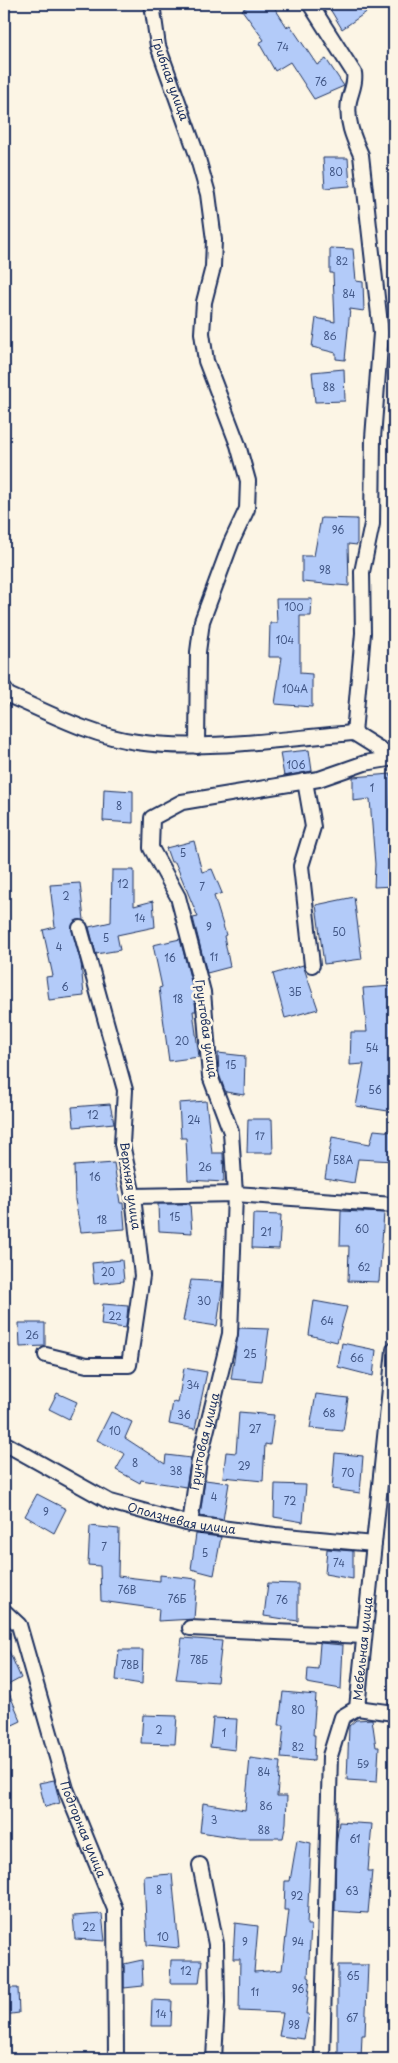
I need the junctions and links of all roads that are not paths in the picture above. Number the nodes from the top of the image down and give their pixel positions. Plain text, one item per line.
1 (152, 4) edge
2 (310, 4) edge
3 (4, 689) edge
4 (354, 733) junction
5 (197, 746) junction
6 (394, 758) edge
7 (305, 781) junction
8 (80, 928) dead end
9 (312, 966) dead end
10 (235, 1194) junction
11 (133, 1196) junction
12 (394, 1205) edge
13 (394, 1350) edge
14 (46, 1355) dead end
15 (4, 1443) edge
16 (190, 1524) junction
17 (374, 1544) junction
18 (4, 1611) edge
19 (190, 1628) dead end
20 (364, 1636) junction
21 (357, 1708) junction
22 (394, 1713) edge
23 (200, 1865) dead end
24 (116, 2059) edge
25 (214, 2059) edge
26 (322, 2059) edge

1 - 5 street, Грибная улица
2 - 4 street
3 - 5 street
4 - 5 street
4 - 6 street
6 - 7 street, Грунтовая улица
7 - 9 street
7 - 10 street, Грунтовая улица
8 - 11 street, Верхняя улица
10 - 11 street
10 - 12 street
10 - 16 street, Грунтовая улица
11 - 14 street, Верхняя улица
13 - 17 street, Мебельная улица
15 - 16 street, Оползневая улица
16 - 17 street, Оползневая улица
17 - 20 street, Мебельная улица
18 - 24 street, Подгорная улица
19 - 20 street
20 - 21 street, Мебельная улица
21 - 22 street
21 - 26 street, Мебельная улица
23 - 25 street

